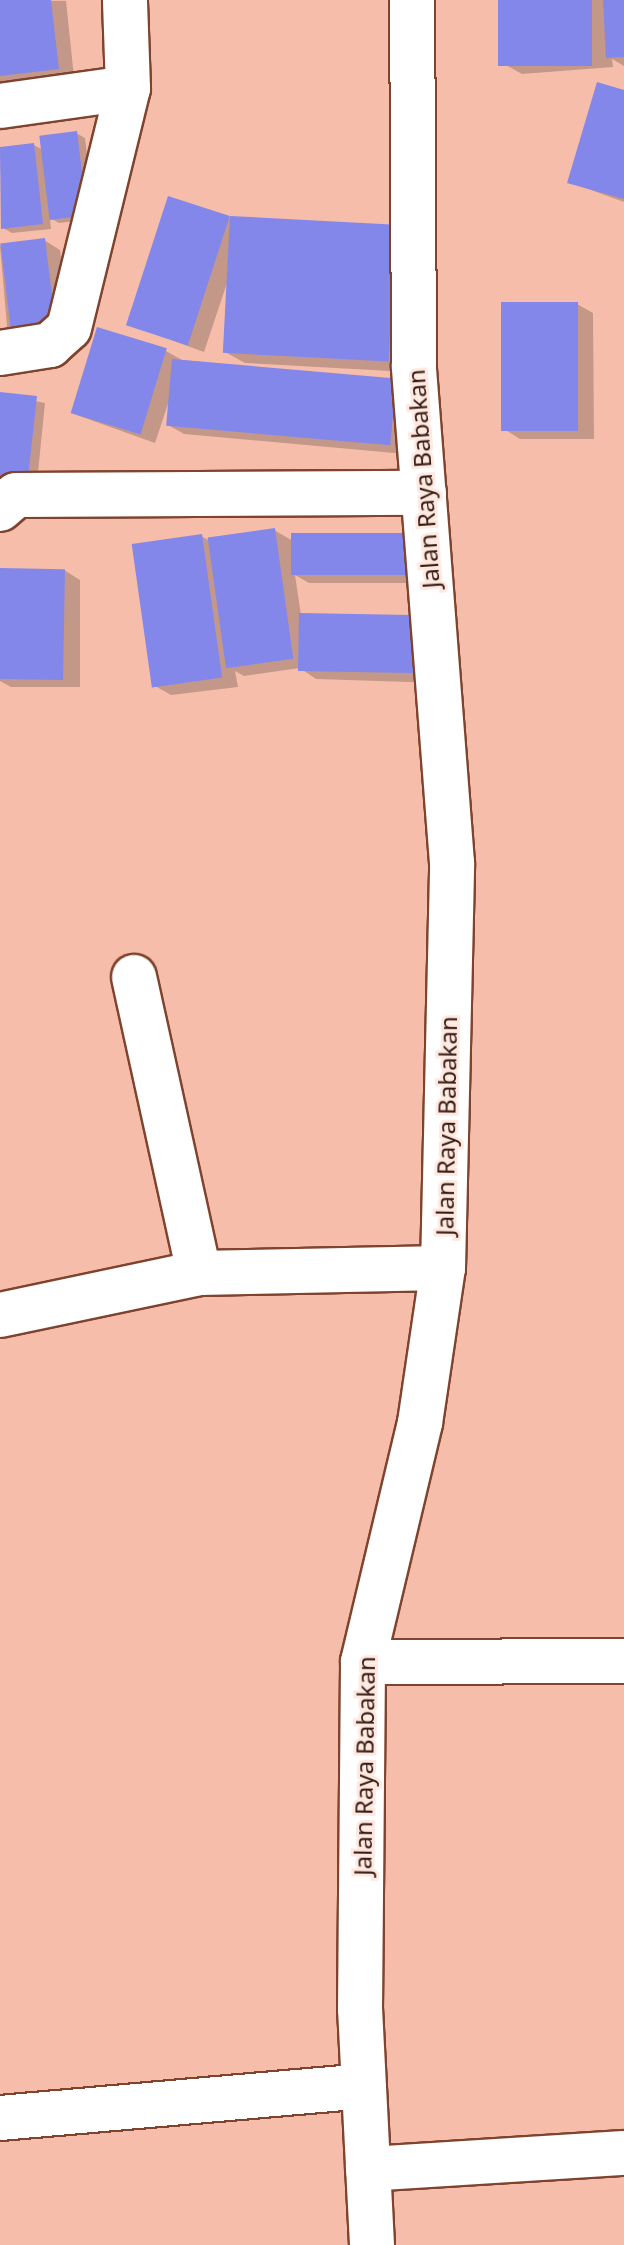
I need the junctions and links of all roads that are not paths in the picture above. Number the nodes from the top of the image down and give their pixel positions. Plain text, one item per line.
1 (125, 0) edge
2 (412, 0) edge
3 (128, 88) junction
4 (0, 106) edge
5 (0, 353) edge
6 (424, 493) junction
7 (0, 509) edge
8 (134, 977) dead end
9 (443, 1268) junction
10 (199, 1273) junction
11 (0, 1315) edge
12 (624, 1661) edge
13 (363, 1662) junction
14 (364, 2086) junction
15 (0, 2118) edge
16 (624, 2153) edge
17 (368, 2169) junction
18 (372, 2245) edge

1 - 3 street
2 - 6 street, Jalan Raya Babakan
3 - 4 street
3 - 5 street
6 - 7 street
6 - 9 street, Jalan Raya Babakan
8 - 10 street
9 - 10 street
9 - 13 street, Jalan Raya Babakan
10 - 11 street
12 - 13 street
13 - 14 street, Jalan Raya Babakan
14 - 15 street
14 - 17 street, Jalan Raya Babakan
16 - 17 street
17 - 18 street, Jalan Raya Babakan

